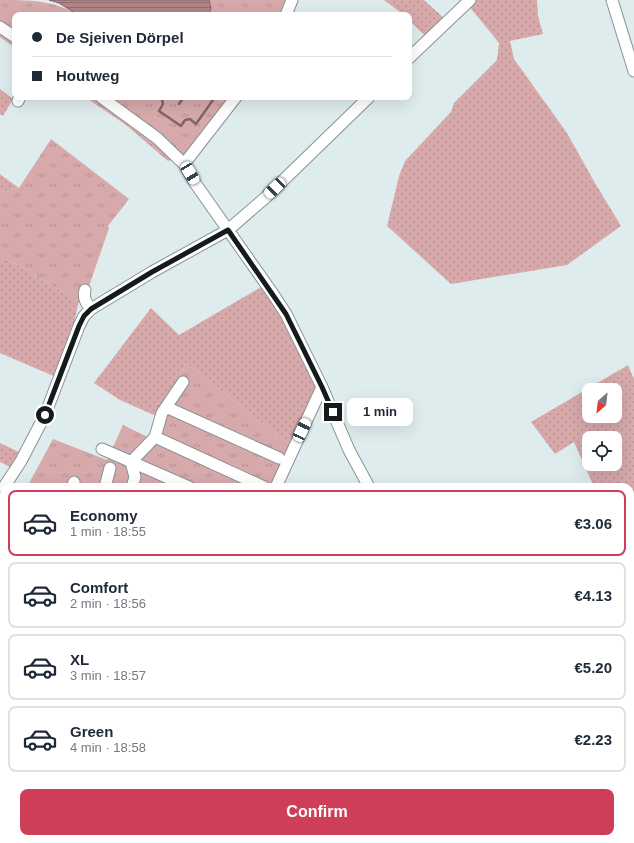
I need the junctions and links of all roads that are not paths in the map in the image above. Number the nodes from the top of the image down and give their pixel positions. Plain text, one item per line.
1 (292, 0) edge
2 (470, 0) edge
3 (612, 0) edge
4 (287, 12) edge
5 (0, 27) edge
6 (12, 35) edge
7 (412, 55) edge
8 (634, 71) edge
9 (105, 100) edge
10 (234, 100) edge
11 (366, 100) edge
12 (184, 164) junction
13 (228, 230) junction
14 (85, 290) dead end
15 (91, 309) junction
16 (183, 382) dead end
17 (322, 387) junction
18 (166, 407) junction
19 (155, 437) junction
20 (102, 449) dead end
21 (279, 458) dead end
22 (131, 462) junction
23 (110, 468) dead end
24 (7, 483) edge
25 (106, 483) edge
26 (133, 483) edge
27 (179, 483) edge
28 (255, 483) edge
29 (278, 483) edge
30 (367, 483) edge

1 - 4 street
2 - 7 street
3 - 8 street
5 - 6 street
9 - 12 street
10 - 12 street
11 - 13 street
12 - 13 street
13 - 15 street
13 - 17 street
14 - 15 street
15 - 24 street
16 - 18 street
17 - 29 street
17 - 30 street
18 - 19 street
18 - 21 street
19 - 22 street
19 - 28 street
20 - 22 street
22 - 26 street
22 - 27 street
23 - 25 street

